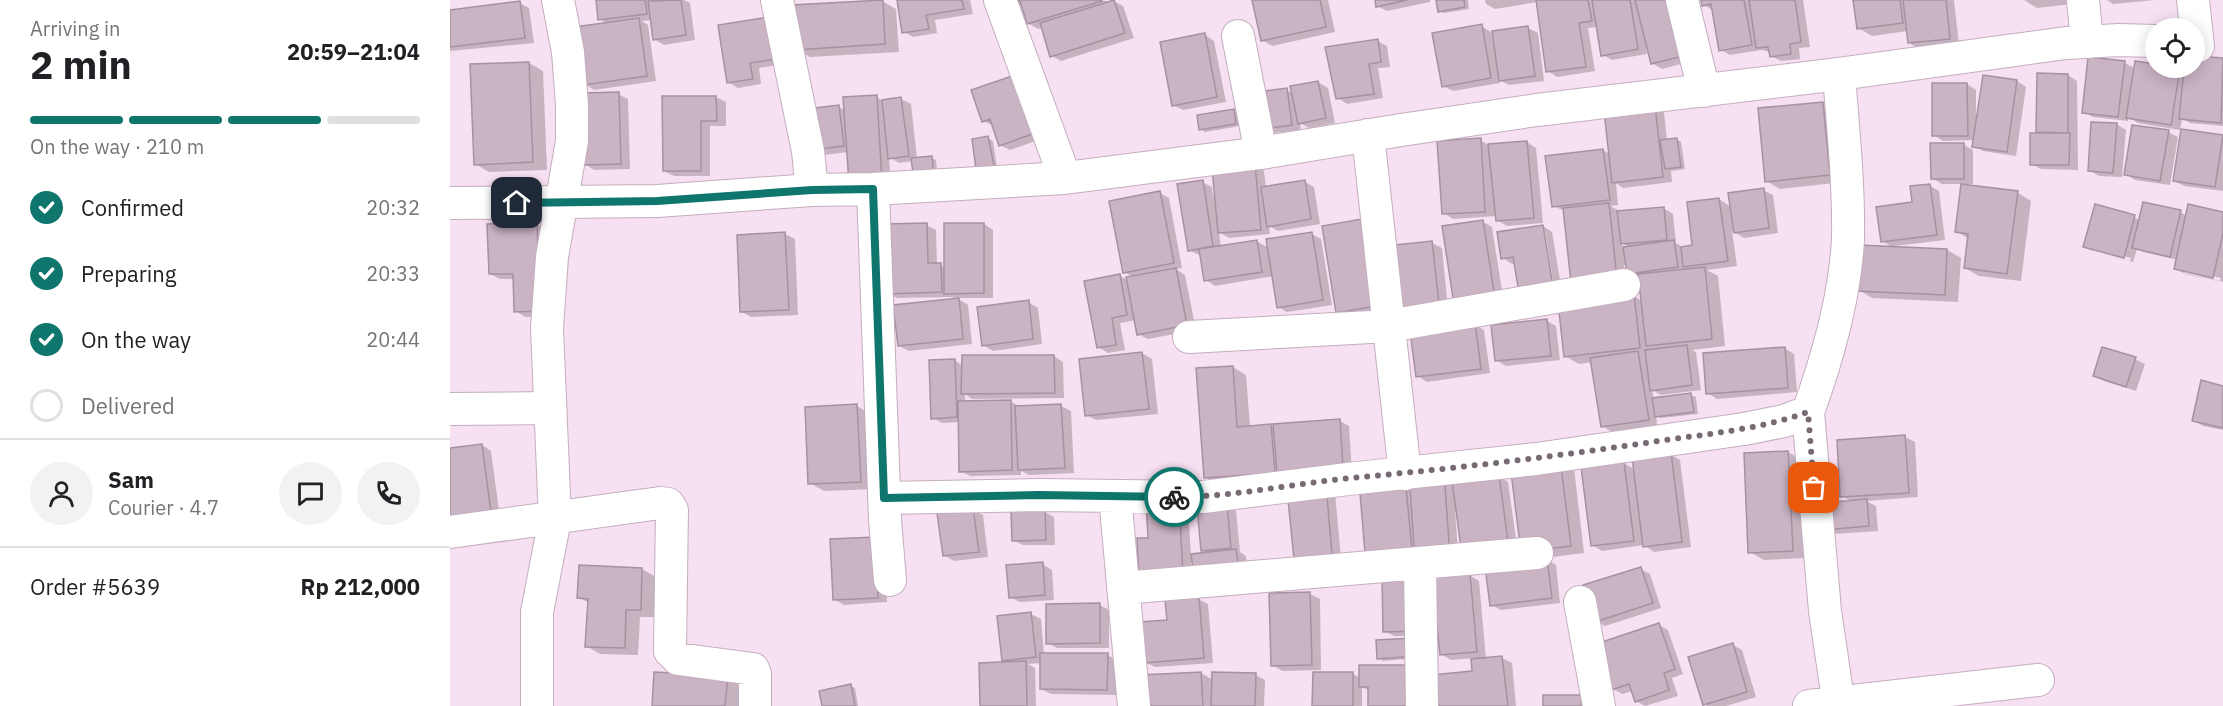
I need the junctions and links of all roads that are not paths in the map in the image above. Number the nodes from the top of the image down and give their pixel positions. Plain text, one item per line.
1 (558, 0) edge
2 (777, 0) edge
3 (1000, 0) edge
4 (1682, 0) edge
5 (2083, 0) edge
6 (2193, 0) edge
7 (2198, 18) edge
8 (1238, 36) dead end
9 (2145, 41) edge
10 (2086, 42) junction
11 (1839, 74) junction
12 (1704, 91) junction
13 (1368, 135) junction
14 (1261, 153) junction
15 (1065, 178) junction
16 (873, 189) junction
17 (812, 190) junction
18 (450, 203) edge
19 (561, 203) junction
20 (1624, 285) dead end
21 (1389, 326) junction
22 (1189, 337) dead end
23 (550, 408) junction
24 (450, 409) edge
25 (1808, 412) junction
26 (1405, 474) junction
27 (1115, 496) junction
28 (884, 498) junction
29 (555, 519) junction
30 (450, 532) edge
31 (1537, 553) dead end
32 (1420, 563) junction
33 (890, 580) dead end
34 (1123, 588) junction
35 (1580, 602) dead end
36 (2038, 680) dead end
37 (1829, 705) edge
38 (537, 706) edge
39 (755, 706) edge
40 (1134, 706) edge
41 (1422, 706) edge
42 (1599, 706) edge

1 - 19 street
2 - 17 street
3 - 15 street
4 - 12 street
5 - 10 street
6 - 7 street
8 - 14 street
9 - 10 street
10 - 11 street
11 - 12 street
11 - 25 street
12 - 13 street
13 - 14 street
13 - 21 street
14 - 15 street
15 - 16 street
16 - 17 street
16 - 28 street
17 - 19 street
18 - 19 street
19 - 23 street
20 - 21 street
21 - 22 street
21 - 26 street
23 - 24 street
23 - 29 street
25 - 26 street
25 - 37 street
26 - 27 street
27 - 28 street
27 - 34 street
28 - 33 street
29 - 30 street
29 - 38 street
29 - 39 street
31 - 32 street
32 - 34 street
32 - 41 street
34 - 40 street
35 - 42 street
36 - 37 street

